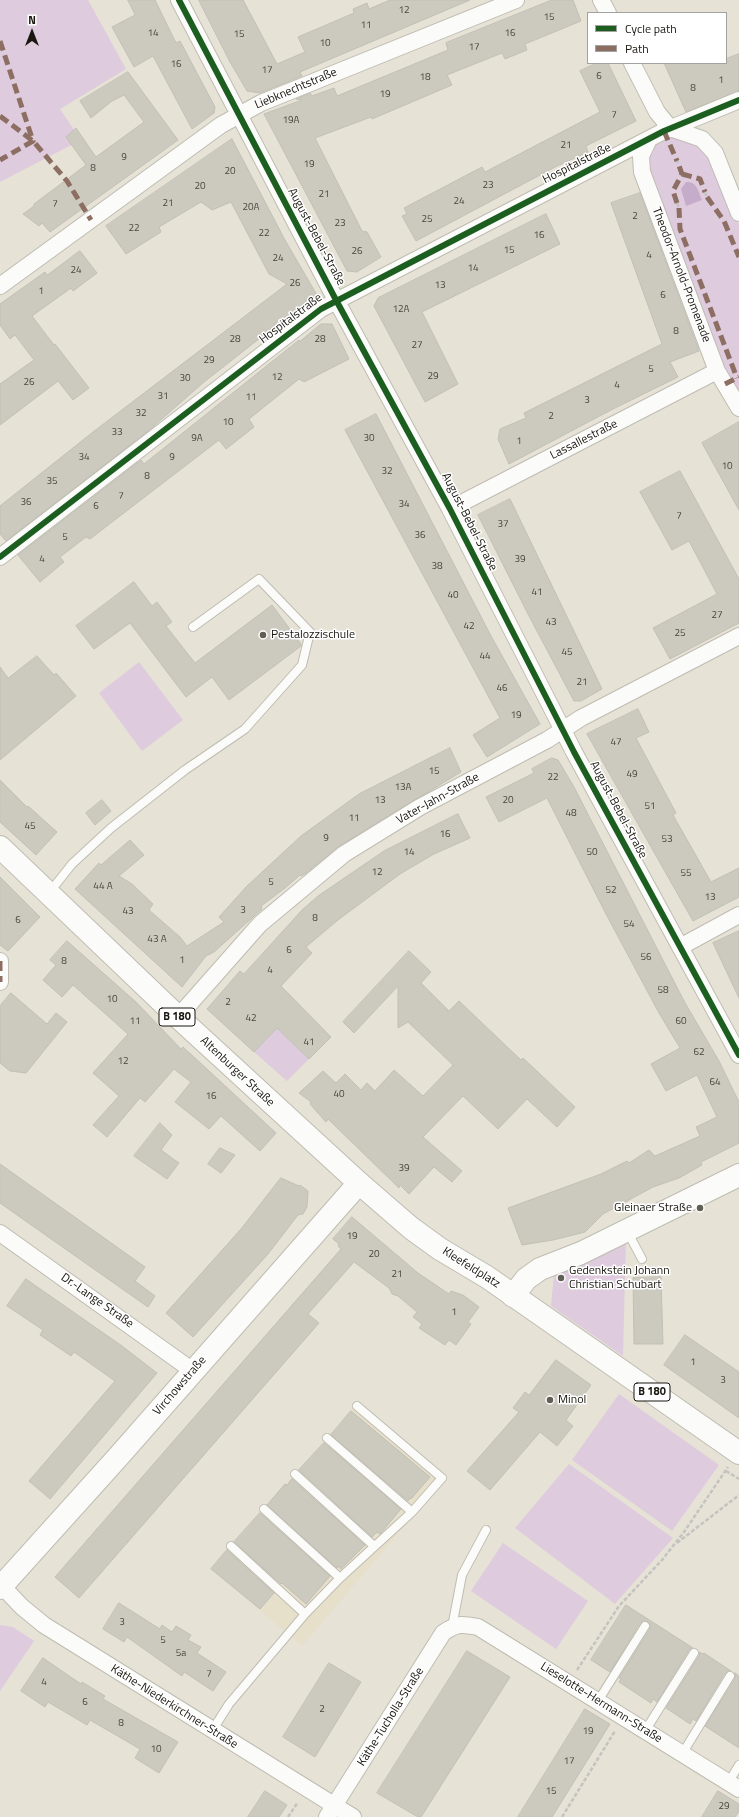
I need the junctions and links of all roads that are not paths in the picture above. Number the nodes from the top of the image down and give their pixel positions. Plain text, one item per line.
1 (179, 0) edge
2 (516, 0) edge
3 (601, 0) edge
4 (607, 12) edge
5 (633, 64) edge
6 (739, 100) edge
7 (239, 114) junction
8 (670, 128) junction
9 (649, 139) junction
10 (739, 213) edge
11 (0, 286) edge
12 (336, 300) junction
13 (717, 371) junction
14 (739, 408) edge
15 (450, 509) junction
16 (0, 557) edge
17 (193, 627) dead end
18 (739, 636) edge
19 (563, 730) junction
20 (0, 847) edge
21 (48, 894) junction
22 (739, 915) edge
23 (680, 947) junction
24 (0, 961) edge
25 (0, 982) edge
26 (178, 1017) junction
27 (739, 1055) edge
28 (739, 1174) edge
29 (358, 1183) junction
30 (627, 1230) junction
31 (0, 1233) edge
32 (428, 1241) joint
33 (642, 1259) dead end
34 (513, 1296) junction
35 (193, 1371) junction
36 (357, 1406) dead end
37 (327, 1438) dead end
38 (739, 1452) edge
39 (295, 1474) dead end
40 (264, 1509) dead end
41 (412, 1512) junction
42 (486, 1530) dead end
43 (230, 1546) dead end
44 (374, 1546) junction
45 (340, 1578) junction
46 (1, 1587) edge
47 (305, 1614) junction
48 (456, 1626) junction
49 (646, 1626) dead end
50 (694, 1653) dead end
51 (730, 1676) dead end
52 (598, 1701) junction
53 (212, 1730) junction
54 (645, 1731) junction
55 (682, 1754) junction
56 (739, 1765) edge
57 (734, 1786) edge
58 (331, 1811) edge
59 (353, 1817) edge

1 - 7 street, August-Bebel-Straße
2 - 7 street, Liebknechtstraße
3 - 4 street
5 - 8 street
6 - 8 street, Hospitalstraße
7 - 11 street, Liebknechtstraße
7 - 12 street, August-Bebel-Straße
8 - 9 street, Hospitalstraße
8 - 10 street
9 - 12 street, Hospitalstraße
9 - 13 street, Theodor-Arnold-Promenade
12 - 15 street, August-Bebel-Straße
12 - 16 street, Hospitalstraße
13 - 14 street, Theodor-Arnold-Promenade
13 - 15 street, Lassallestraße
15 - 19 street, August-Bebel-Straße
17 - 21 lane
18 - 19 street, Vater-Jahn-Straße
19 - 23 street, August-Bebel-Straße
19 - 26 street, Vater-Jahn-Straße
20 - 21 main road, Altenburger Straße / B 180
21 - 26 main road, Altenburger Straße / B 180
22 - 23 street
23 - 27 street, August-Bebel-Straße
24 - 25 street
26 - 29 main road, Altenburger Straße / B 180
28 - 30 main road
29 - 32 main road, Altenburger Straße / B 180
29 - 35 main road, Virchowstraße
30 - 33 lane
30 - 34 main road, Kleefeldplatz
31 - 35 street, Dr.-Lange Straße
32 - 34 main road, Kleefeldplatz / B 180
34 - 38 main road, Kleefeldplatz / B 180
35 - 46 main road, Virchowstraße
36 - 41 lane
37 - 41 lane
39 - 44 lane
40 - 45 lane
41 - 44 lane
42 - 48 lane
43 - 47 lane
44 - 45 lane
45 - 47 lane
46 - 53 street, Käthe-Niederkirchner-Straße
47 - 53 lane
48 - 52 street, Lieselotte-Hermann-Straße
48 - 58 street, Käthe-Tucholla-Straße
49 - 52 lane
50 - 54 lane
51 - 55 lane
52 - 54 street, Lieselotte-Hermann-Straße
53 - 58 street, Käthe-Niederkirchner-Straße
54 - 55 street, Lieselotte-Hermann-Straße
55 - 57 street, Lieselotte-Hermann-Straße
56 - 57 lane
58 - 59 street, Käthe-Niederkirchner-Straße

